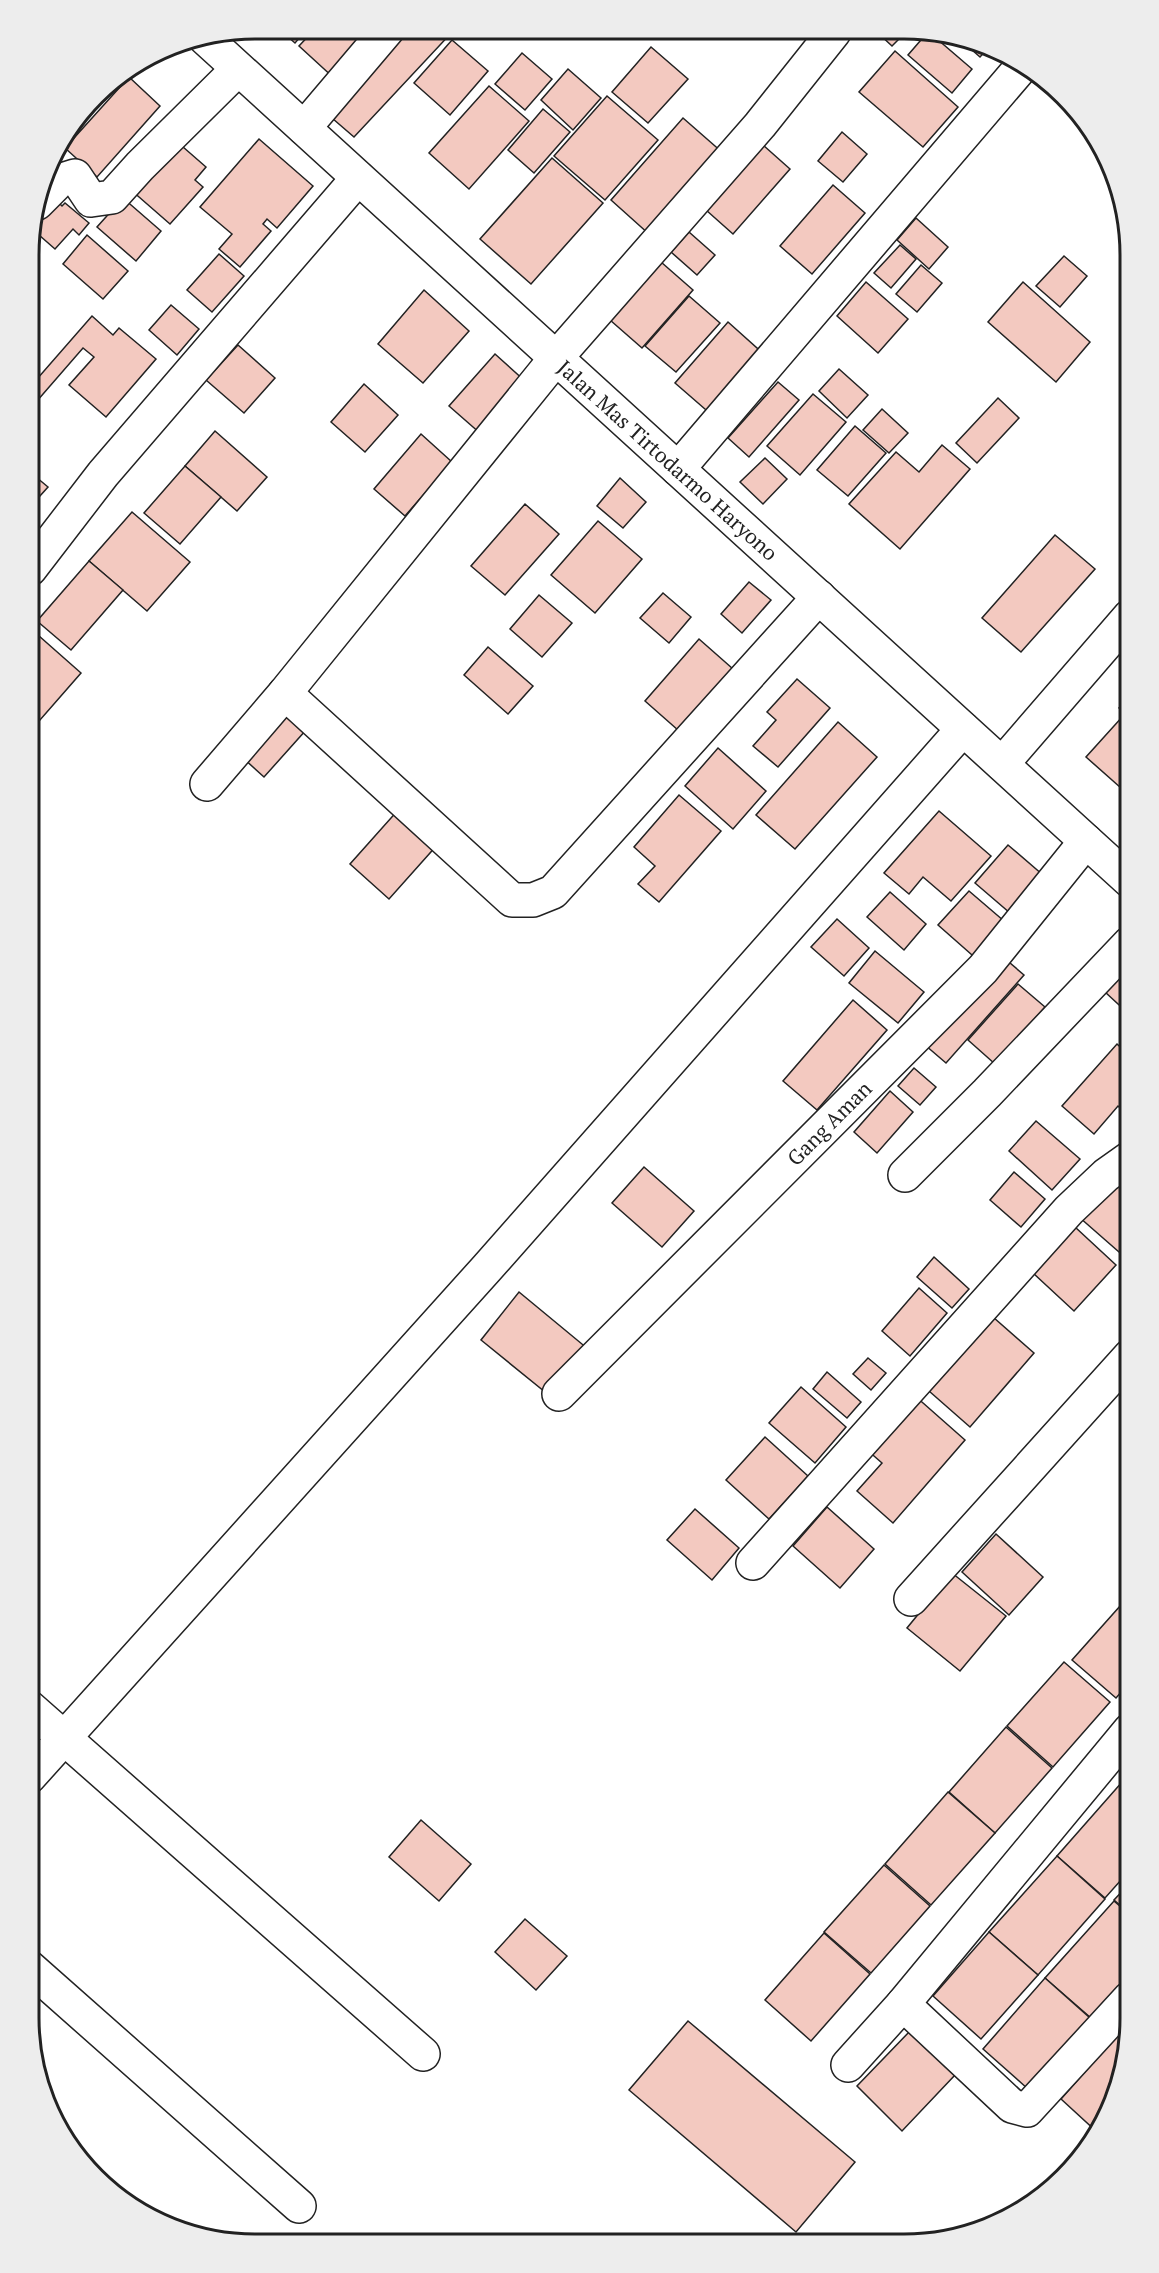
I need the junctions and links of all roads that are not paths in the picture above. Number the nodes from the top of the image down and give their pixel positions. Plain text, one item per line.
1 (380, 39) edge
2 (828, 39) edge
3 (211, 43) edge
4 (238, 69) junction
5 (1017, 71) edge
6 (304, 128) junction
7 (358, 178) junction
8 (48, 193) edge
9 (556, 358) junction
10 (678, 469) junction
11 (39, 557) edge
12 (819, 597) junction
13 (1120, 628) edge
14 (285, 693) junction
15 (963, 729) junction
16 (1002, 764) junction
17 (207, 784) dead end
18 (1086, 841) junction
19 (1120, 872) edge
20 (1120, 953) edge
21 (1120, 1165) edge
22 (905, 1175) dead end
23 (1120, 1367) edge
24 (559, 1394) dead end
25 (753, 1563) dead end
26 (911, 1599) dead end
27 (39, 1716) edge
28 (63, 1738) junction
29 (1120, 1745) edge
30 (39, 1766) edge
31 (39, 1978) edge
32 (903, 2004) junction
33 (1120, 2009) edge
34 (423, 2054) dead end
35 (848, 2066) dead end
36 (299, 2206) dead end

1 - 6 street
2 - 9 street
3 - 4 street, Jalan Mas Tirtodarmo Haryono
4 - 6 street, Jalan Mas Tirtodarmo Haryono
4 - 8 street
5 - 10 street
6 - 7 street, Jalan Mas Tirtodarmo Haryono
7 - 9 street, Jalan Mas Tirtodarmo Haryono
7 - 11 street
9 - 10 street, Jalan Mas Tirtodarmo Haryono
9 - 14 street
10 - 12 street, Jalan Mas Tirtodarmo Haryono
12 - 14 street
12 - 15 street, Jalan Mas Tirtodarmo Haryono
13 - 16 street
14 - 17 street
15 - 16 street, Jalan Mas Tirtodarmo Haryono
15 - 28 street
16 - 18 street, Jalan Mas Tirtodarmo Haryono
18 - 19 street, Jalan Mas Tirtodarmo Haryono
18 - 24 street, Gang Aman
20 - 22 street
21 - 25 street
23 - 26 street
27 - 28 street
28 - 30 street
28 - 34 street
29 - 32 street
31 - 36 street
32 - 33 street
32 - 35 street

